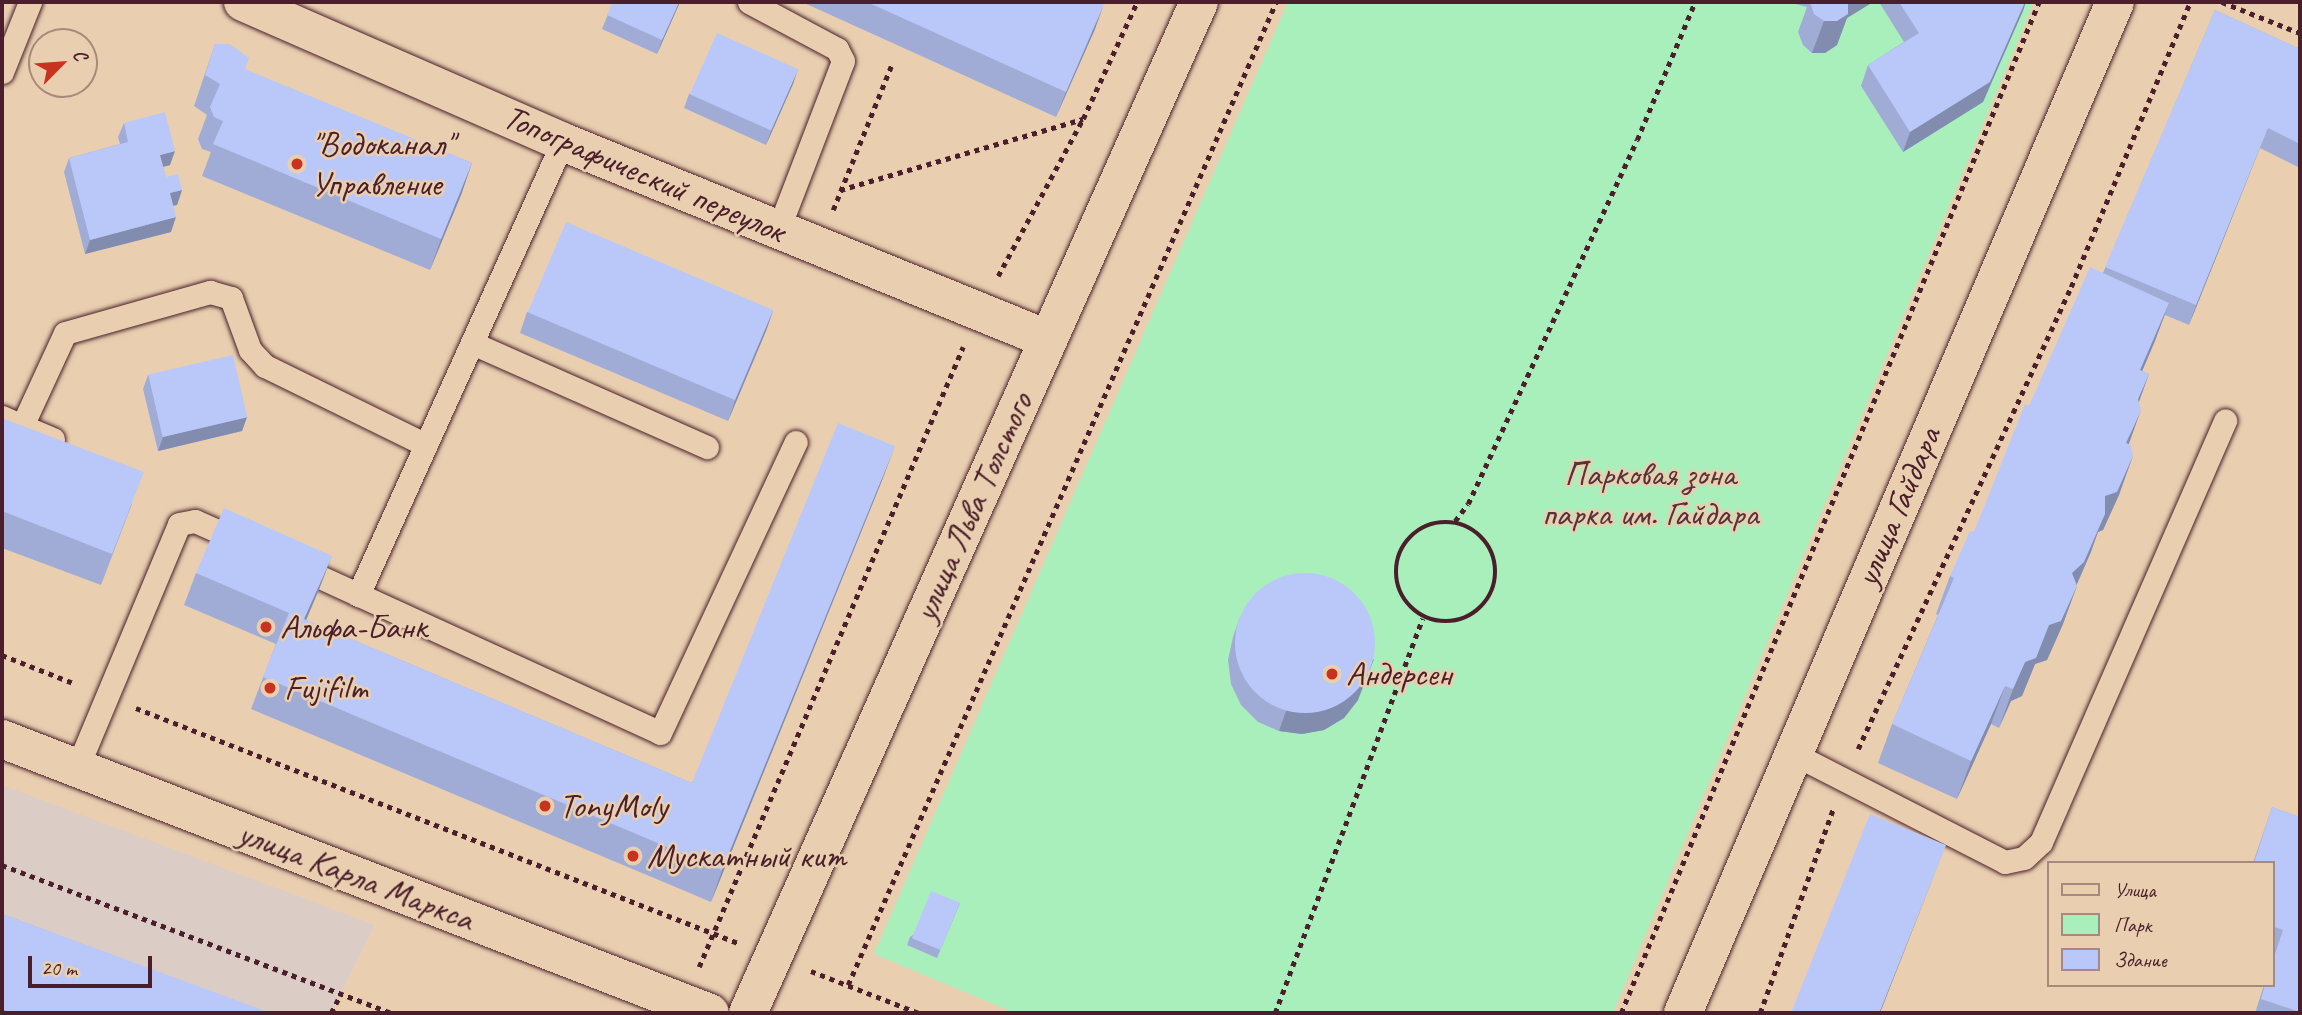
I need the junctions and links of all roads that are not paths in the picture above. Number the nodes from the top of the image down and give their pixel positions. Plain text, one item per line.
1 (30, 2) edge
2 (243, 2) edge
3 (750, 2) edge
4 (1199, 2) edge
5 (2115, 2) edge
6 (2, 72) edge
7 (564, 142) junction
8 (778, 230) junction
9 (1047, 340) junction
10 (472, 343) junction
11 (2225, 420) dead end
12 (12, 422) edge
13 (796, 442) dead end
14 (426, 445) junction
15 (72, 447) edge
16 (707, 447) dead end
17 (358, 595) junction
18 (2, 739) edge
19 (1792, 753) junction
20 (77, 768) junction
21 (710, 1013) edge
22 (748, 1013) edge
23 (1683, 1013) edge

1 - 6 lane
2 - 7 street, Топографический переулок
3 - 8 lane
4 - 9 street, улица Льва Толстого
5 - 19 street, улица Гайдара
7 - 8 street, Топографический переулок
7 - 10 lane
8 - 9 street, Топографический переулок
9 - 22 street, улица Льва Толстого
10 - 14 lane
10 - 16 lane
11 - 19 lane
12 - 14 lane
12 - 15 lane
13 - 17 lane
14 - 17 lane
17 - 20 lane
18 - 20 street, улица Карла Маркса
19 - 23 street, улица Гайдара
20 - 21 street, улица Карла Маркса

